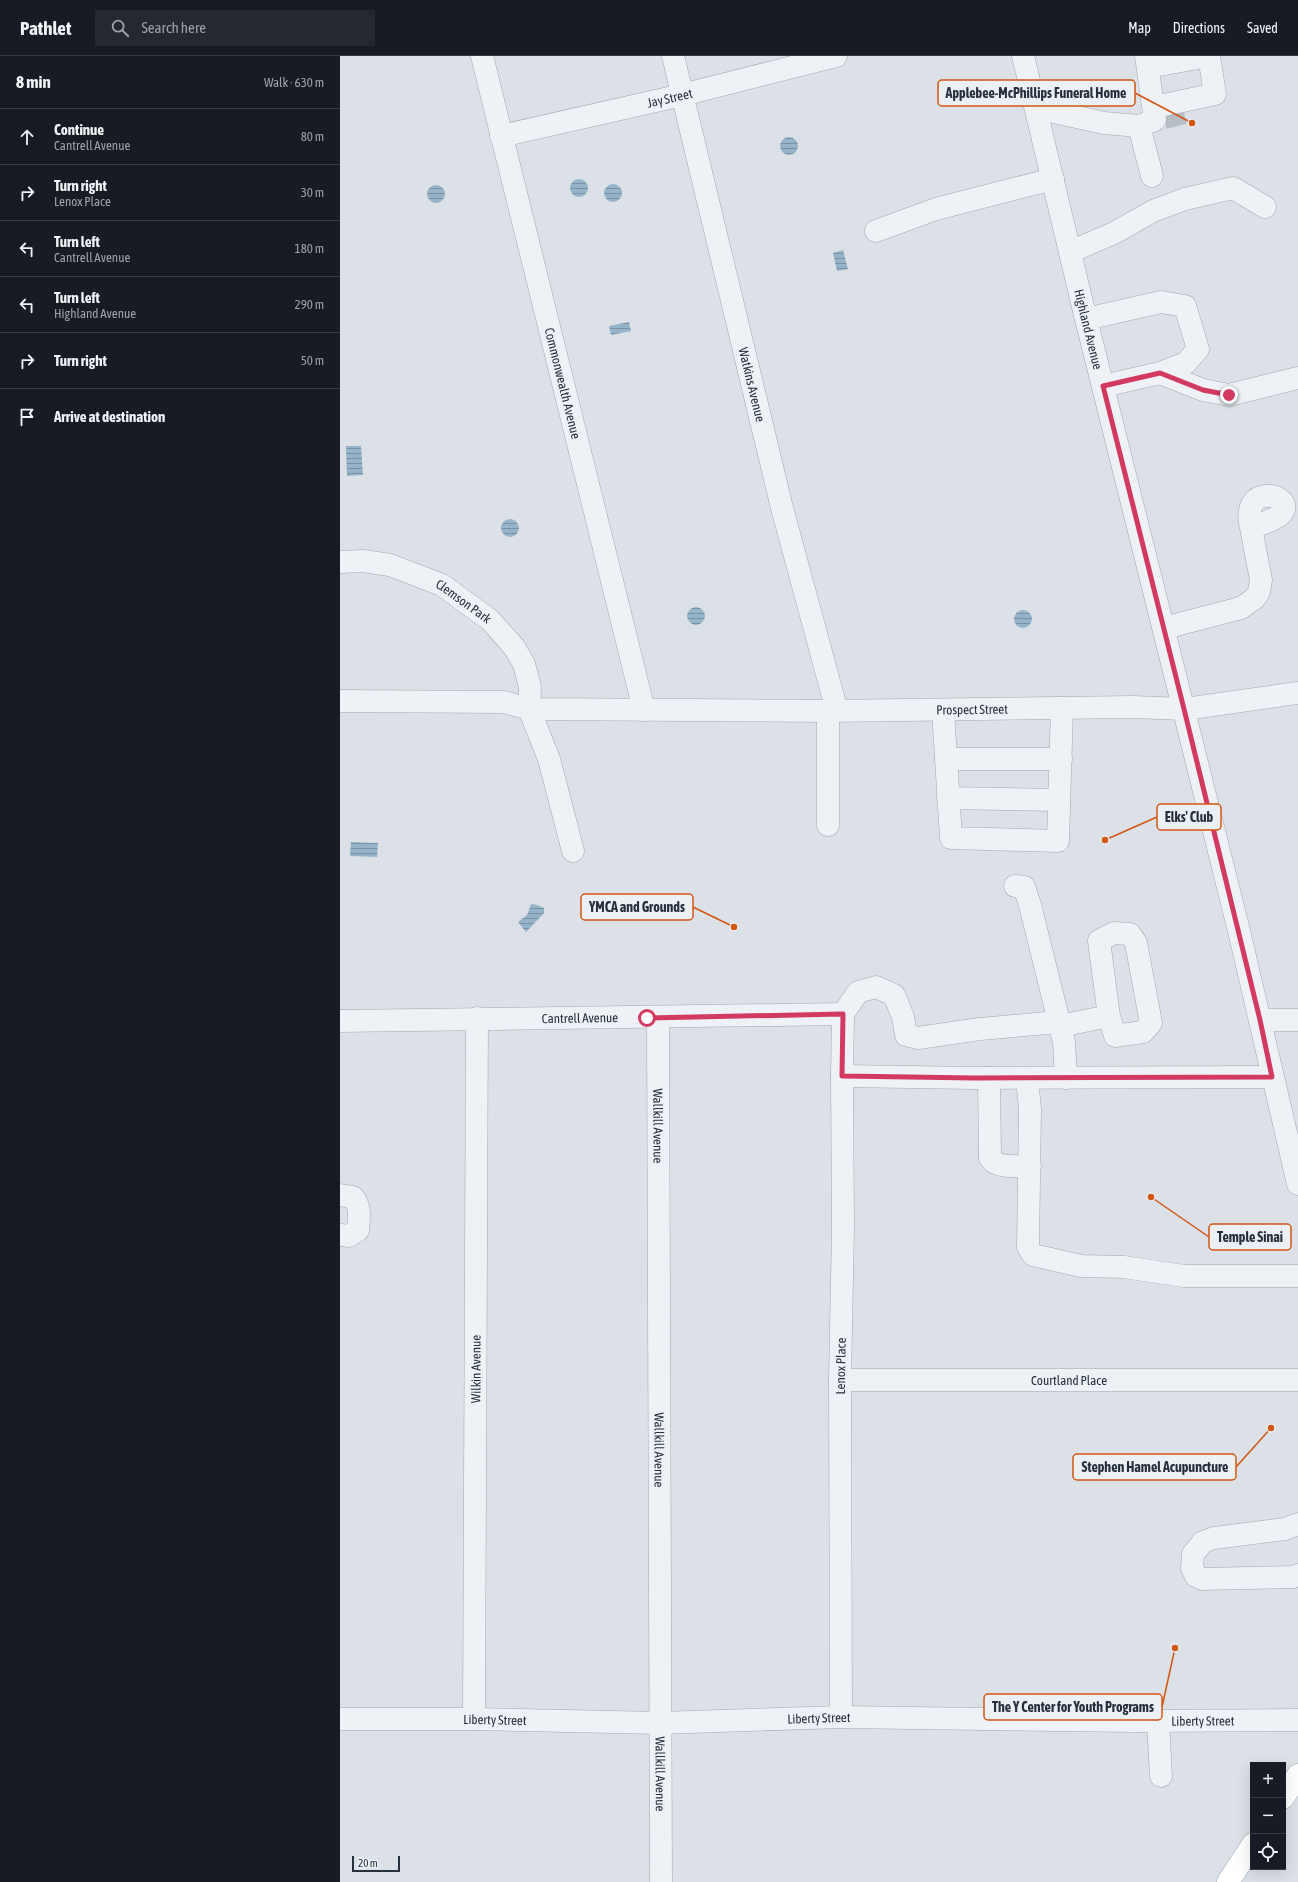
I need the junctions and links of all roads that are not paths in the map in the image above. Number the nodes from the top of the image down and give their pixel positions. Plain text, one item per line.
1 (482, 56) edge
2 (673, 56) edge
3 (836, 56) edge
4 (1023, 56) edge
5 (1209, 56) edge
6 (1147, 61) edge
7 (682, 95) junction
8 (1036, 108) junction
9 (1166, 114) junction
10 (501, 136) junction
11 (1152, 176) dead end
12 (1053, 179) junction
13 (1265, 207) dead end
14 (876, 231) dead end
15 (1070, 252) junction
16 (1086, 319) junction
17 (1160, 373) junction
18 (1298, 378) edge
19 (1103, 386) junction
20 (1251, 528) dead end
21 (340, 562) edge
22 (1164, 628) junction
23 (1298, 693) edge
24 (340, 700) edge
25 (1062, 708) junction
26 (529, 709) junction
27 (1184, 709) junction
28 (644, 710) junction
29 (943, 710) junction
30 (833, 711) junction
31 (946, 759) junction
32 (1061, 759) junction
33 (948, 798) junction
34 (1059, 800) junction
35 (828, 825) dead end
36 (573, 851) dead end
37 (1015, 886) dead end
38 (843, 1014) junction
39 (1109, 1016) dead end
40 (477, 1018) junction
41 (658, 1018) junction
42 (1260, 1020) junction
43 (1298, 1020) edge
44 (340, 1021) edge
45 (1059, 1024) junction
46 (842, 1076) junction
47 (1272, 1077) junction
48 (989, 1078) junction
49 (1027, 1078) junction
50 (1066, 1078) junction
51 (1030, 1166) junction
52 (1298, 1184) edge
53 (340, 1195) edge
54 (340, 1235) edge
55 (1298, 1276) edge
56 (840, 1380) junction
57 (1298, 1380) edge
58 (1298, 1524) edge
59 (1298, 1575) edge
60 (841, 1717) junction
61 (340, 1719) edge
62 (474, 1719) junction
63 (1298, 1720) edge
64 (1158, 1721) junction
65 (660, 1723) junction
66 (1298, 1775) edge
67 (1161, 1776) dead end
68 (1286, 1793) edge
69 (1250, 1849) edge
70 (661, 1882) edge
71 (1228, 1882) edge

1 - 10 street, Commonwealth Avenue
2 - 7 street, Watkins Avenue
3 - 7 street, Jay Street
4 - 8 street, Highland Avenue
5 - 6 street
5 - 9 street
6 - 9 street
7 - 10 street, Jay Street
7 - 30 street, Watkins Avenue
8 - 9 street
8 - 12 street, Highland Avenue
9 - 11 street
10 - 28 street, Commonwealth Avenue
12 - 14 street
12 - 15 street, Highland Avenue
13 - 15 street
15 - 16 street, Highland Avenue
16 - 17 street
16 - 19 street, Highland Avenue
17 - 18 street
17 - 19 street
19 - 22 street, Highland Avenue
20 - 22 street
21 - 26 street, Clemson Park
22 - 27 street, Highland Avenue
23 - 27 street, Prospect Street
24 - 26 street
25 - 27 street, Prospect Street
25 - 29 street, Prospect Street
25 - 32 street
26 - 28 street
26 - 36 street
27 - 42 street, Highland Avenue
28 - 30 street, Prospect Street
29 - 30 street, Prospect Street
29 - 31 street
30 - 35 street, Watkins Avenue
31 - 32 street
31 - 33 street
32 - 34 street
33 - 34 street
33 - 34 street
37 - 45 street
38 - 41 street, Cantrell Avenue
38 - 45 street
38 - 46 street, Lenox Place
39 - 45 street
40 - 41 street, Cantrell Avenue
40 - 44 street, Cantrell Avenue
40 - 62 street, Wilkin Avenue
41 - 65 street, Wallkill Avenue
42 - 43 street
42 - 47 street, Highland Avenue
45 - 50 street
46 - 48 street
46 - 56 street, Lenox Place
47 - 50 street
47 - 52 street, Highland Avenue
48 - 49 street
48 - 51 street
49 - 50 street
49 - 51 street
51 - 55 street
53 - 54 street
56 - 57 street, Courtland Place
56 - 60 street, Lenox Place
58 - 59 street
60 - 64 street, Liberty Street
60 - 65 street, Liberty Street
61 - 62 street, Liberty Street
62 - 65 street, Liberty Street
63 - 64 street, Liberty Street
64 - 67 street
65 - 70 street, Wallkill Avenue
66 - 68 main road
69 - 71 main road

